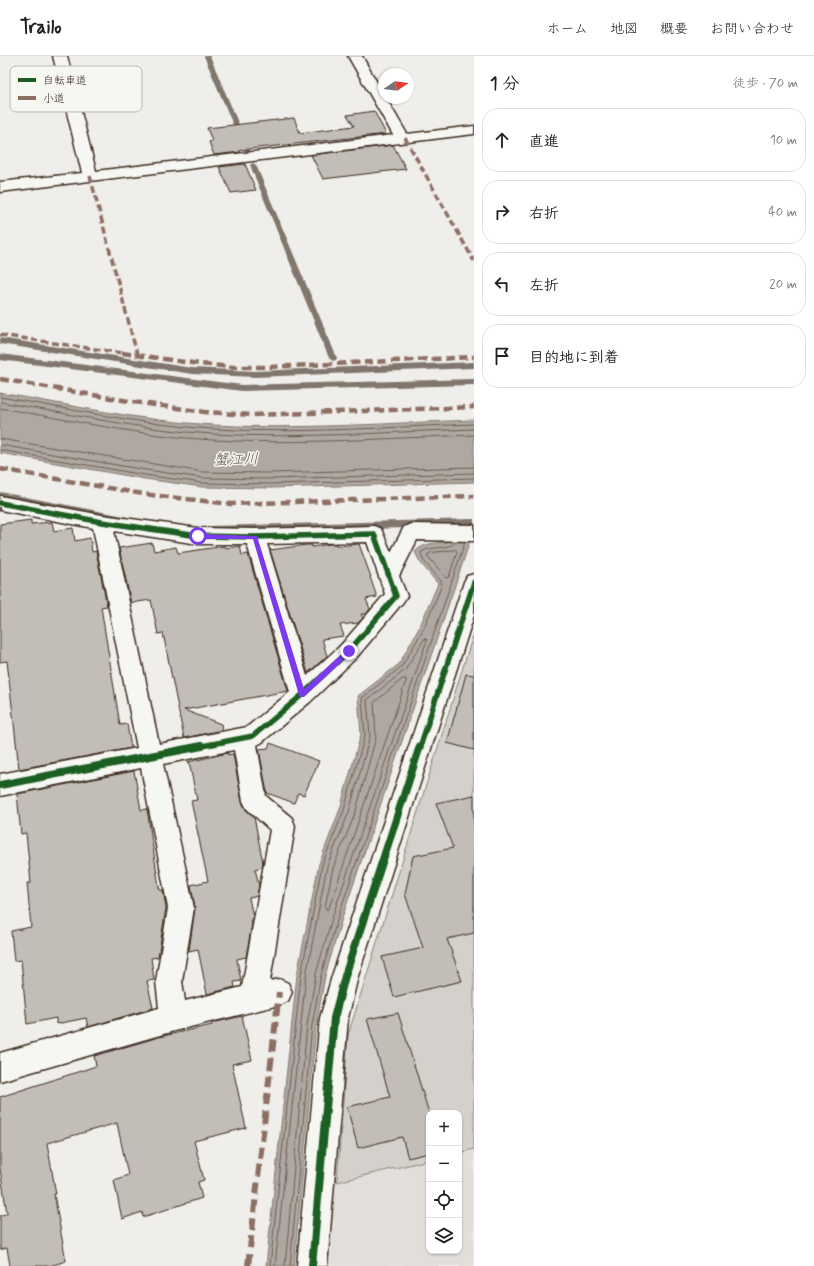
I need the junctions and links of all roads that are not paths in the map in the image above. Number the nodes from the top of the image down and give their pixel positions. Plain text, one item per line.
1 (60, 56) edge
2 (355, 56) edge
3 (62, 66) edge
4 (74, 112) edge
5 (474, 130) edge
6 (402, 138) junction
7 (90, 176) junction
8 (0, 187) edge
9 (0, 503) edge
10 (102, 522) junction
11 (467, 533) edge
12 (255, 537) junction
13 (389, 576) junction
14 (474, 582) edge
15 (302, 695) junction
16 (244, 738) junction
17 (150, 756) junction
18 (0, 785) edge
19 (174, 1017) junction
20 (0, 1063) edge
21 (0, 1067) edge
22 (312, 1266) edge

1 - 3 street
2 - 6 street
4 - 7 street
5 - 6 street
6 - 7 street
7 - 8 street
9 - 10 street
10 - 12 street
10 - 17 street
11 - 13 street
12 - 13 street
12 - 15 street
13 - 15 street
14 - 22 street
15 - 16 street
16 - 17 street
16 - 19 street
17 - 18 street
17 - 19 street
19 - 21 street
20 - 21 street

